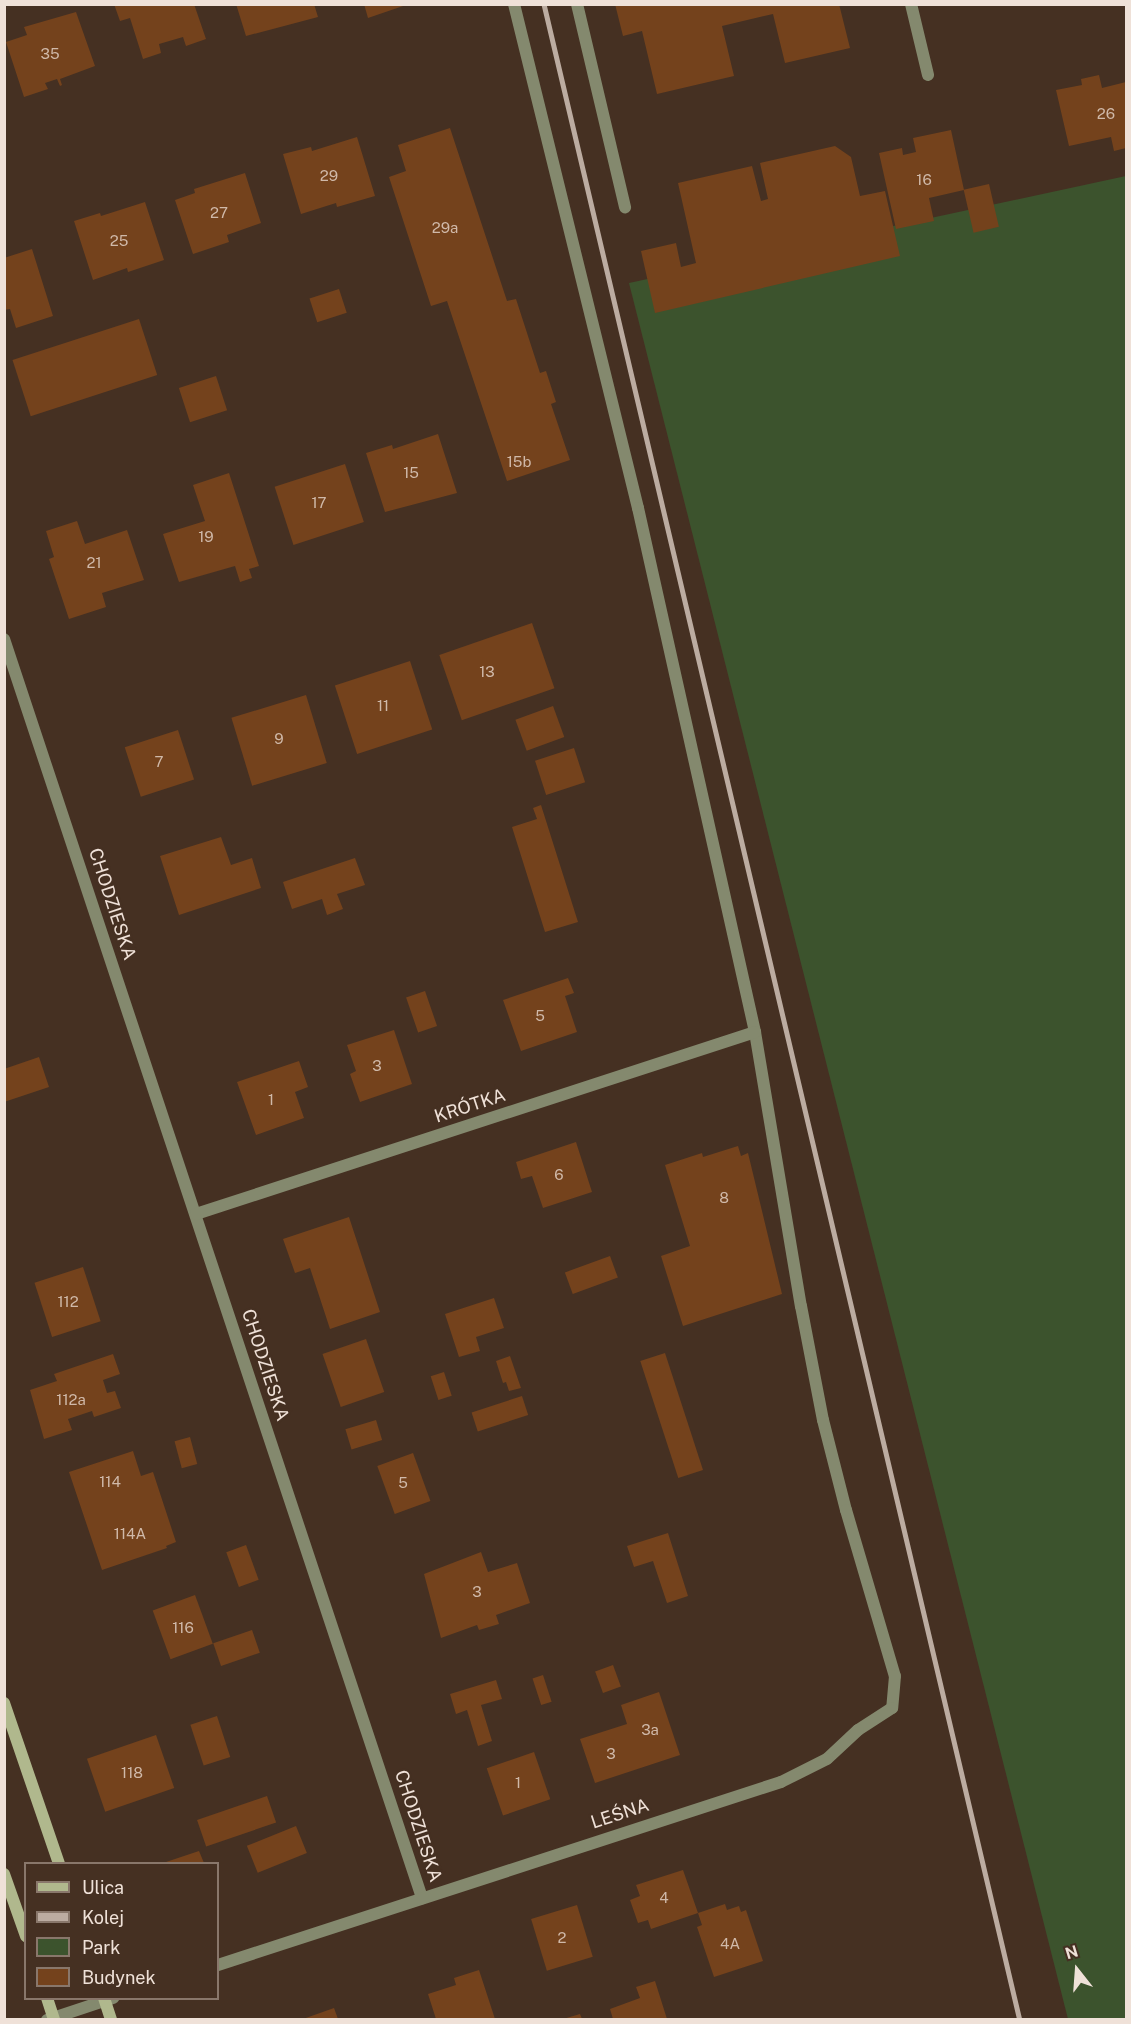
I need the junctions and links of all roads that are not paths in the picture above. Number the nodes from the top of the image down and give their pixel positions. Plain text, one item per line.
1 (514, 4) edge
2 (577, 4) edge
3 (911, 4) edge
4 (928, 75) dead end
5 (626, 207) dead end
6 (4, 639) edge
7 (755, 1032) junction
8 (196, 1214) junction
9 (4, 1703) edge
10 (59, 1862) edge
11 (4, 1874) edge
12 (422, 1898) junction
13 (24, 1930) edge
14 (219, 1965) edge
15 (47, 2000) edge
16 (104, 2000) edge
17 (107, 2000) edge
18 (51, 2019) edge
19 (111, 2019) edge

1 - 7 street, LEŚNA
2 - 5 street
3 - 4 street
6 - 8 street, CHODZIESKA
7 - 8 street, KRÓTKA
7 - 12 street, LEŚNA
8 - 12 street, CHODZIESKA
9 - 10 main road
11 - 13 main road
12 - 14 street, CHODZIESKA
15 - 18 main road
16 - 18 street
17 - 19 main road

